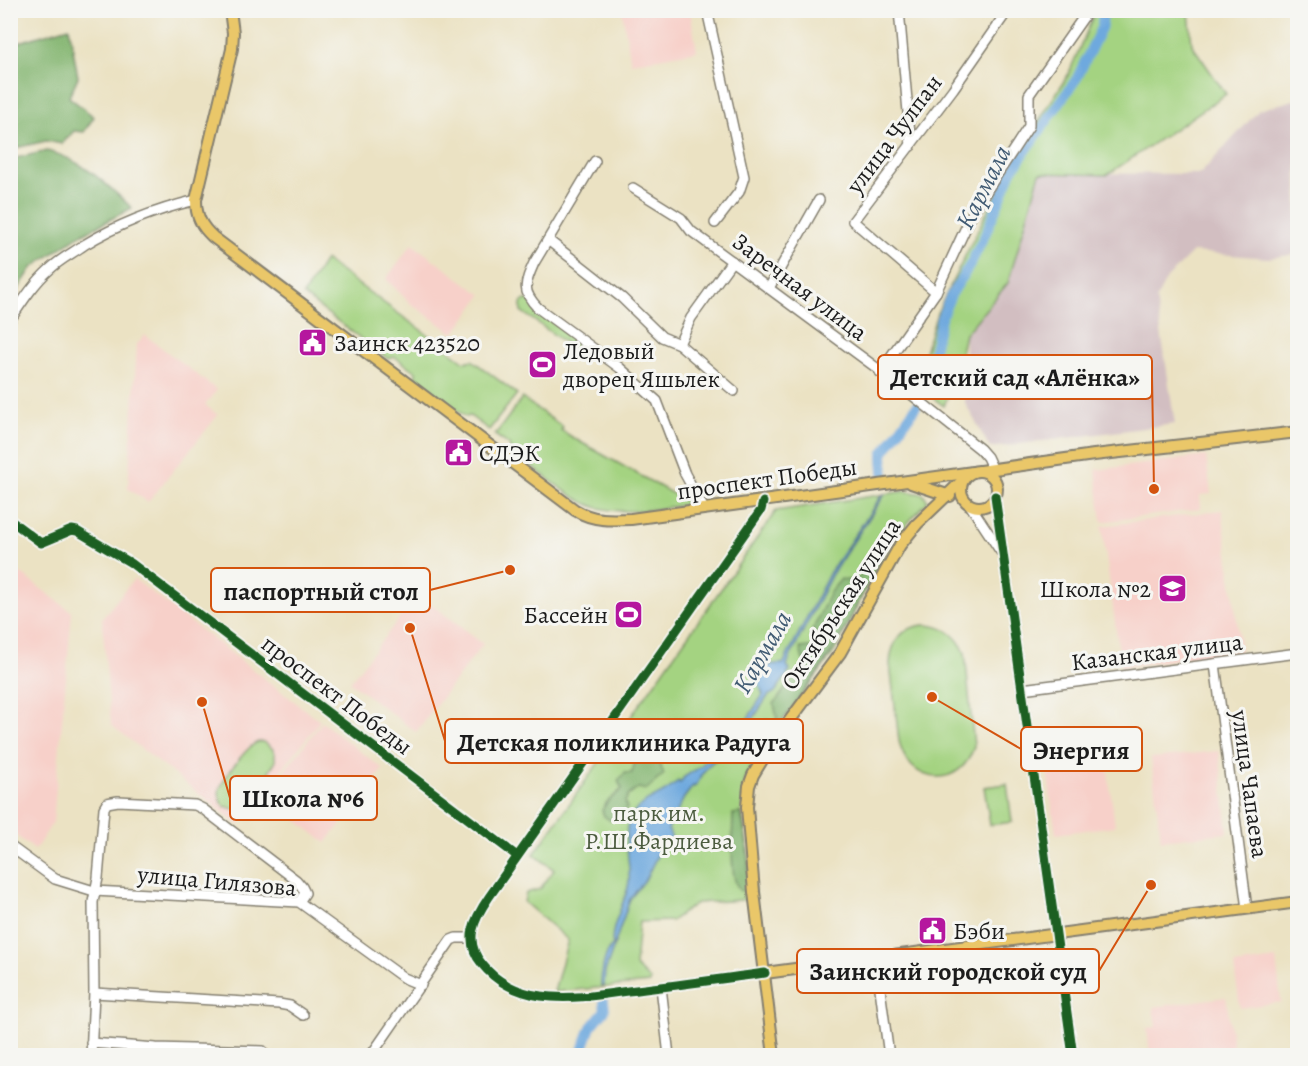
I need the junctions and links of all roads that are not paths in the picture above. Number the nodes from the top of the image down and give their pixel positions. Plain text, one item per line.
1 (230, 10) edge
2 (707, 10) edge
3 (899, 10) edge
4 (1008, 10) edge
5 (1086, 10) edge
6 (911, 146) junction
7 (595, 161) dead end
8 (633, 188) dead end
9 (196, 200) junction
10 (819, 200) dead end
11 (715, 223) dead end
12 (548, 240) junction
13 (732, 261) junction
14 (769, 288) junction
15 (936, 292) junction
16 (10, 320) edge
17 (679, 344) junction
18 (880, 372) junction
19 (734, 391) dead end
20 (1298, 432) edge
21 (972, 474) junction
22 (994, 476) junction
23 (908, 482) junction
24 (947, 495) junction
25 (995, 496) junction
26 (763, 502) junction
27 (969, 504) junction
28 (704, 509) junction
29 (10, 520) edge
30 (1002, 554) junction
31 (1298, 653) edge
32 (1215, 664) junction
33 (1022, 689) junction
34 (10, 846) edge
35 (517, 856) junction
36 (94, 891) junction
37 (299, 902) junction
38 (1298, 902) edge
39 (1247, 909) junction
40 (1057, 934) junction
41 (471, 938) junction
42 (876, 959) junction
43 (765, 973) junction
44 (421, 985) junction
45 (661, 987) junction
46 (94, 993) junction
47 (303, 1015) dead end
48 (91, 1043) junction
49 (263, 1051) dead end
50 (372, 1054) edge
51 (91, 1056) edge
52 (669, 1056) edge
53 (774, 1056) edge
54 (889, 1056) edge
55 (1073, 1056) edge

1 - 9 main road
2 - 11 street
3 - 6 street
4 - 6 street, улица Чулпан
5 - 15 street
6 - 15 street, улица Чулпан
7 - 12 street
8 - 13 street, Заречная улица
9 - 16 street
9 - 28 main road, проспект Победы
10 - 14 street
12 - 17 street
12 - 28 street
13 - 14 street, Заречная улица
13 - 17 street
14 - 18 street, Заречная улица
15 - 18 street
17 - 19 street
18 - 22 street, Заречная улица
20 - 22 main road
21 - 22 main road
21 - 23 main road, проспект Победы
21 - 24 main road, Октябрьская улица
21 - 27 main road
22 - 25 main road
23 - 24 main road
23 - 26 main road, проспект Победы
24 - 27 main road
24 - 43 main road, Октябрьская улица
25 - 27 main road
25 - 30 street
26 - 28 main road, проспект Победы
26 - 35 street
27 - 30 street
29 - 35 street, проспект Победы
30 - 33 street
31 - 32 street, Казанская улица
32 - 33 street, Казанская улица
32 - 39 street, улица Чапаева
33 - 40 street
34 - 36 street, улица Гилязова
35 - 41 street
36 - 37 street, улица Гилязова
36 - 37 street
36 - 46 street
37 - 44 street, улица Гилязова
38 - 39 main road
39 - 40 main road
40 - 42 main road
40 - 55 street
41 - 44 street
41 - 45 street
42 - 43 main road
42 - 54 street
43 - 45 street
43 - 53 main road, Октябрьская улица
44 - 50 street
45 - 52 street
46 - 47 street
46 - 48 street
48 - 49 street
48 - 51 street

